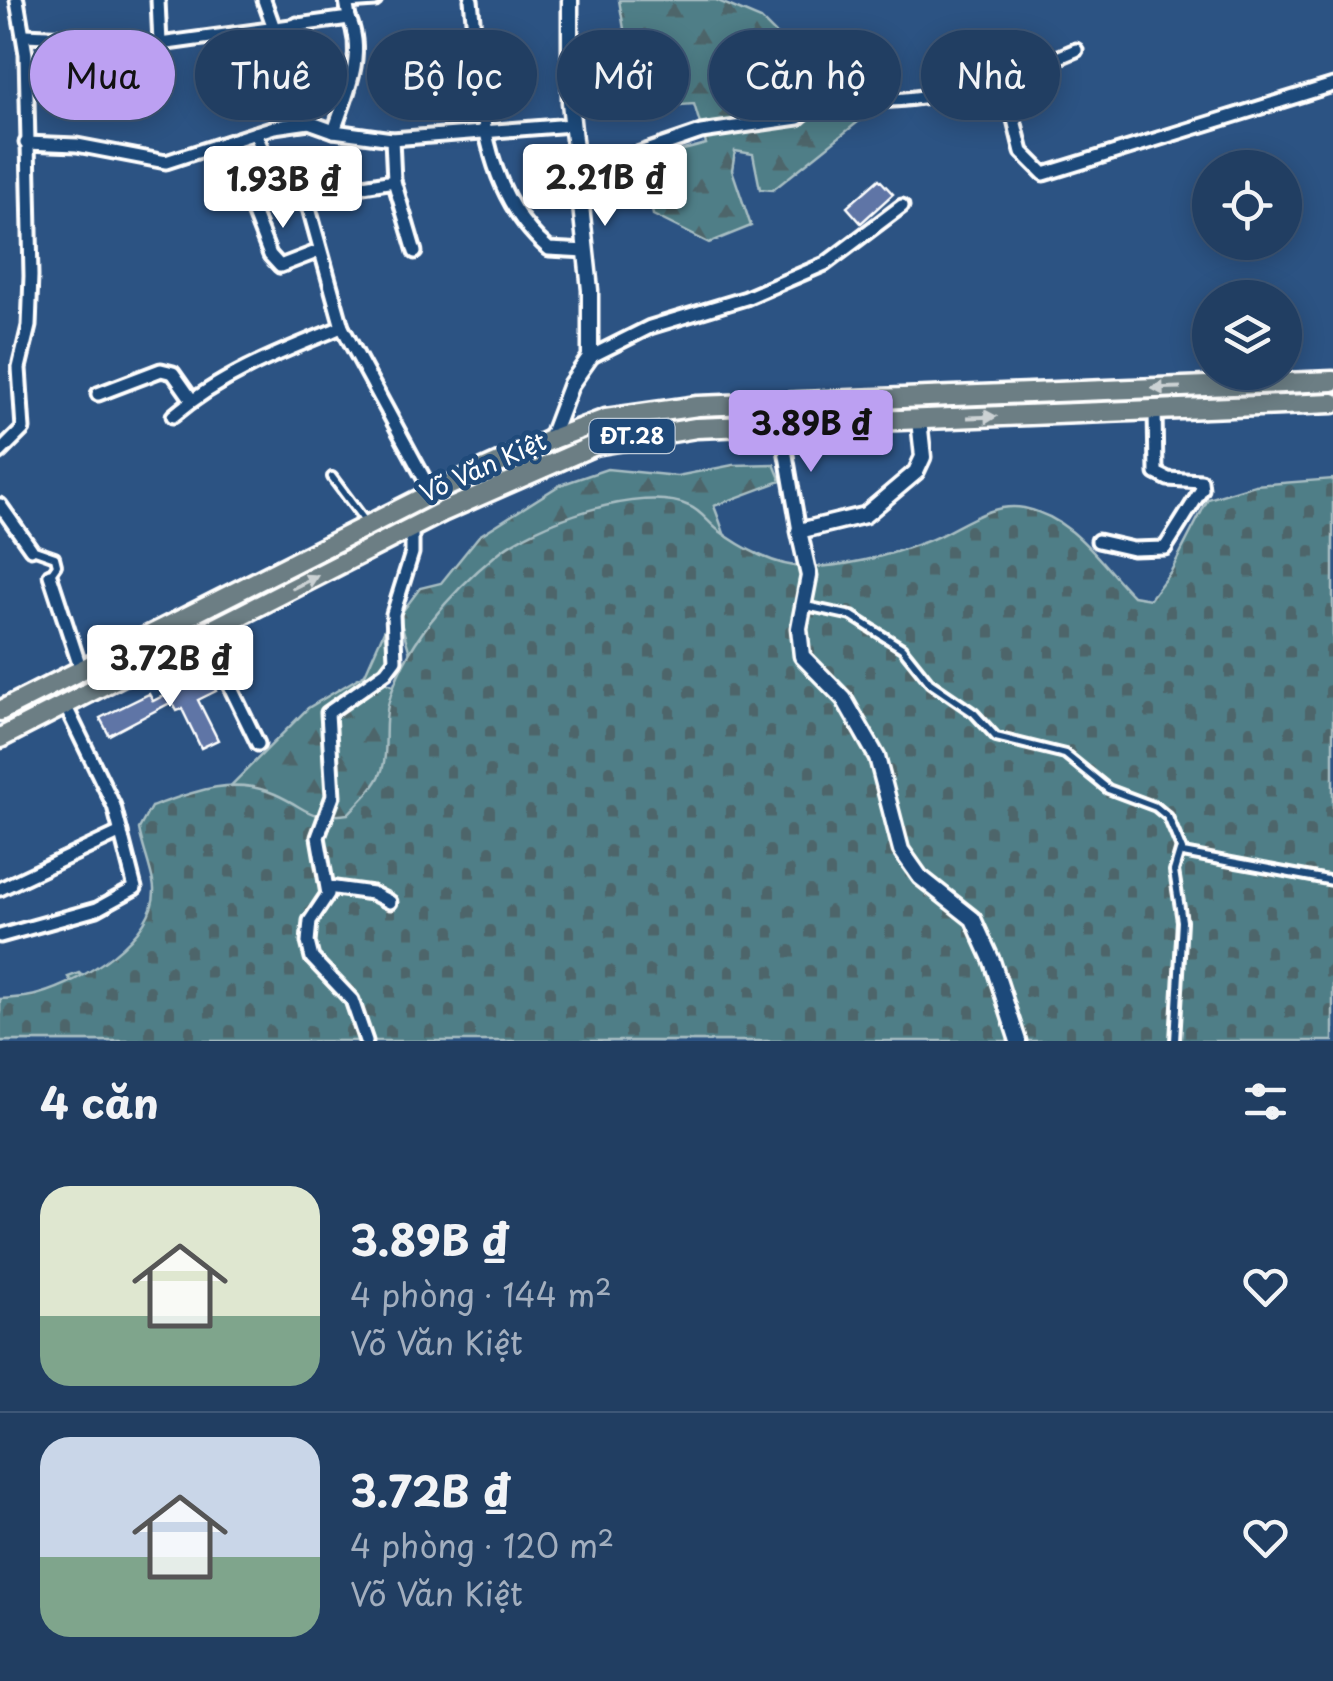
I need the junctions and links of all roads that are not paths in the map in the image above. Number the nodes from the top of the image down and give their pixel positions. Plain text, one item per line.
1 (18, 0) edge
2 (158, 0) edge
3 (264, 0) edge
4 (375, 0) edge
5 (471, 0) edge
6 (570, 0) edge
7 (346, 1) edge
8 (350, 18) junction
9 (297, 24) junction
10 (274, 28) junction
11 (25, 36) junction
12 (30, 36) edge
13 (1076, 50) dead end
14 (1060, 55) edge
15 (1333, 85) edge
16 (921, 97) edge
17 (1014, 120) edge
18 (309, 122) junction
19 (572, 124) junction
20 (486, 129) junction
21 (334, 131) junction
22 (255, 133) junction
23 (392, 139) junction
24 (26, 143) junction
25 (576, 164) junction
26 (394, 181) junction
27 (302, 196) junction
28 (250, 204) dead end
29 (902, 206) dead end
30 (586, 251) junction
31 (319, 252) junction
32 (416, 252) dead end
33 (342, 327) junction
34 (590, 357) junction
35 (1333, 382) edge
36 (98, 394) dead end
37 (918, 397) junction
38 (192, 400) junction
39 (1333, 403) edge
40 (1155, 410) junction
41 (173, 416) dead end
42 (919, 420) junction
43 (781, 426) junction
44 (550, 440) junction
45 (0, 452) edge
46 (559, 460) junction
47 (332, 477) dead end
48 (432, 493) junction
49 (0, 505) edge
50 (367, 525) junction
51 (412, 526) junction
52 (799, 531) junction
53 (1098, 541) dead end
54 (31, 548) joint
55 (50, 575) joint
56 (806, 606) junction
57 (204, 633) junction
58 (134, 644) junction
59 (144, 664) junction
60 (81, 670) junction
61 (65, 705) junction
62 (0, 711) edge
63 (0, 738) edge
64 (258, 744) dead end
65 (121, 832) junction
66 (1181, 850) junction
67 (1333, 882) edge
68 (328, 887) junction
69 (0, 888) edge
70 (390, 902) dead end
71 (0, 936) edge
72 (366, 1041) edge
73 (1018, 1041) edge
74 (1175, 1041) edge

1 - 11 street
2 - 10 street
3 - 10 street
4 - 7 street
5 - 20 street
6 - 19 street
7 - 8 street
8 - 9 street
8 - 21 street
9 - 10 street
9 - 18 street
11 - 12 street
11 - 24 street
13 - 14 street
15 - 17 street
16 - 25 street
18 - 21 street
18 - 22 street
19 - 20 street
19 - 25 street
20 - 23 street
20 - 30 street
21 - 23 street
22 - 24 street
22 - 27 street
23 - 26 street
24 - 45 street
25 - 30 street
26 - 27 street
26 - 32 street
27 - 31 street
28 - 31 street
29 - 34 street
30 - 34 street
31 - 33 street
33 - 38 street
33 - 48 street
34 - 44 street
35 -> 37 main road, Võ Văn Kiệt / ĐT.28
36 - 38 street
37 - 42 main road
37 - 44 main road, Võ Văn Kiệt / ĐT.28
38 - 41 street
39 - 40 main road, Võ Văn Kiệt / ĐT.28
42 -> 40 main road, Võ Văn Kiệt / ĐT.28
40 - 53 street
42 - 43 main road, Võ Văn Kiệt / ĐT.28
42 - 52 street
43 - 46 main road, Võ Văn Kiệt / ĐT.28
43 - 52 street
44 - 46 main road
44 - 48 main road, Võ Văn Kiệt / ĐT.28
46 - 51 main road, Võ Văn Kiệt / ĐT.28
47 - 50 lane
48 - 50 main road, Võ Văn Kiệt / ĐT.28
49 - 54 street
50 - 58 main road, Võ Văn Kiệt / ĐT.28
57 -> 51 main road, Võ Văn Kiệt / ĐT.28
51 - 68 street
52 - 56 street
54 - 55 lane
55 - 60 street
56 - 66 lane
56 - 73 street
57 - 59 main road, Võ Văn Kiệt / ĐT.28
57 - 64 street
58 - 59 main road
58 - 60 main road, Võ Văn Kiệt / ĐT.28
59 - 61 main road, Võ Văn Kiệt / ĐT.28
60 - 62 main road, Võ Văn Kiệt / ĐT.28
61 - 63 main road, Võ Văn Kiệt / ĐT.28
61 - 65 street
65 - 69 street
65 - 71 street
66 - 67 lane
66 - 74 lane
68 - 70 street
68 - 72 street

